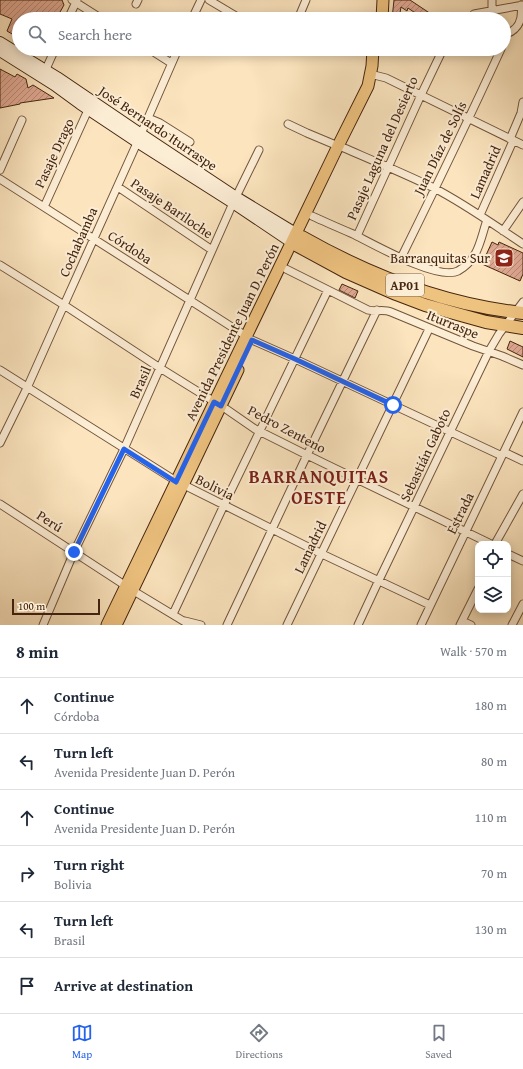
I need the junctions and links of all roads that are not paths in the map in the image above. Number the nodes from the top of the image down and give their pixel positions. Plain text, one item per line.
1 (201, 0) edge
2 (209, 0) edge
3 (306, 0) edge
4 (376, 0) edge
5 (383, 0) edge
6 (492, 0) edge
7 (75, 1) edge
8 (522, 5) edge
9 (492, 11) junction
10 (71, 12) edge
11 (92, 12) edge
12 (195, 12) edge
13 (229, 12) edge
14 (301, 12) edge
15 (375, 12) edge
16 (382, 12) edge
17 (486, 12) edge
18 (522, 23) edge
19 (511, 32) edge
20 (1, 44) edge
21 (12, 50) edge
22 (12, 53) edge
23 (16, 56) edge
24 (23, 56) edge
25 (52, 56) edge
26 (160, 56) edge
27 (174, 56) edge
28 (373, 56) edge
29 (378, 56) edge
30 (438, 56) edge
31 (498, 56) edge
32 (171, 63) junction
33 (46, 69) junction
34 (374, 75) junction
35 (421, 95) junction
36 (523, 102) edge
37 (88, 110) junction
38 (148, 118) junction
39 (468, 119) junction
40 (22, 120) dead end
41 (288, 124) dead end
42 (139, 138) junction
43 (511, 140) junction
44 (190, 142) dead end
45 (523, 145) edge
46 (341, 147) junction
47 (259, 150) dead end
48 (388, 167) junction
49 (0, 170) edge
50 (0, 179) edge
51 (118, 186) junction
52 (435, 189) junction
53 (235, 200) junction
54 (523, 202) edge
55 (44, 207) junction
56 (480, 215) junction
57 (312, 216) junction
58 (487, 220) junction
59 (503, 231) junction
60 (357, 236) junction
61 (94, 239) junction
62 (297, 240) junction
63 (523, 244) edge
64 (212, 250) junction
65 (401, 258) junction
66 (0, 265) edge
67 (286, 269) junction
68 (328, 290) junction
69 (190, 301) junction
70 (523, 302) edge
71 (64, 305) junction
72 (377, 310) junction
73 (520, 313) edge
74 (505, 326) junction
75 (429, 328) junction
76 (523, 328) edge
77 (249, 338) junction
78 (489, 352) junction
79 (295, 359) junction
80 (523, 366) edge
81 (160, 368) junction
82 (0, 370) edge
83 (343, 382) junction
84 (27, 388) junction
85 (218, 404) junction
86 (393, 405) junction
87 (523, 412) edge
88 (450, 431) junction
89 (260, 432) junction
90 (0, 444) edge
91 (124, 449) junction
92 (503, 454) junction
93 (307, 455) junction
94 (523, 461) edge
95 (357, 479) junction
96 (179, 484) junction
97 (523, 494) edge
98 (0, 504) edge
99 (224, 505) junction
100 (415, 508) junction
101 (272, 530) junction
102 (465, 531) junction
103 (485, 541) edge
104 (497, 541) edge
105 (74, 552) junction
106 (322, 554) junction
107 (511, 556) edge
108 (523, 562) edge
109 (379, 580) junction
110 (129, 588) junction
111 (475, 595) edge
112 (523, 604) edge
113 (430, 605) junction
114 (173, 614) junction
115 (181, 620) junction
116 (461, 623) edge
117 (43, 625) edge
118 (107, 625) edge
119 (116, 625) edge
120 (190, 625) edge
121 (201, 625) edge
122 (227, 625) edge
123 (287, 625) edge
124 (358, 625) edge
125 (421, 625) edge
126 (471, 625) edge
127 (512, 625) edge

1 - 12 street
2 - 13 street
3 - 14 street
4 - 15 main road
5 - 16 main road
6 - 9 street
7 - 10 street
7 - 11 street
8 - 9 street
8 - 18 street
9 - 17 street
18 - 19 street
20 - 21 main road, José Bernardo Iturraspe
20 - 22 main road, José Bernardo Iturraspe
23 - 37 main road, José Bernardo Iturraspe
24 - 33 main road, José Bernardo Iturraspe
25 - 33 street
26 - 32 street
27 - 32 street, Cochabamba
28 - 34 main road, Avenida Presidente Juan D. Perón
29 - 34 main road, Avenida Presidente Juan D. Perón
30 - 35 street, Pasaje Laguna del Desierto
31 - 39 street, Juan Díaz de Solís
32 - 38 street, Cochabamba
33 - 42 main road, José Bernardo Iturraspe
34 - 35 street
34 - 46 main road, Avenida Presidente Juan D. Perón
35 - 39 street
35 - 48 street, Pasaje Laguna del Desierto
36 - 43 street, Lamadrid
37 - 42 main road, José Bernardo Iturraspe
37 - 55 street, Pasaje Drago
38 - 42 street, Cochabamba
38 - 44 street
39 - 43 street
39 - 52 street, Juan Díaz de Solís
40 - 49 street
41 - 46 street
42 - 51 street, Cochabamba
42 - 53 main road, José Bernardo Iturraspe
43 - 45 street
43 - 56 street, Lamadrid
46 - 48 street
46 - 57 main road, Avenida Presidente Juan D. Perón
46 - 62 main road, Avenida Presidente Juan D. Perón
47 - 53 street, Brasil
48 - 52 street
48 - 60 street, Pasaje Laguna del Desierto
50 - 55 street, Córdoba
51 - 61 street, Cochabamba
51 - 64 street, Pasaje Bariloche
52 - 56 street
52 - 65 street, Juan Díaz de Solís
53 - 62 main road, José Bernardo Iturraspe
53 - 64 street, Brasil
54 - 59 street
55 - 61 street, Córdoba
56 - 58 street
57 - 60 street
57 - 62 main road, Avenida Presidente Juan D. Perón
58 - 59 street
58 - 65 street, Lamadrid
59 - 63 street
60 - 65 street
61 - 69 street, Córdoba
61 - 71 street, Cochabamba
62 - 67 main road, Avenida Presidente Juan D. Perón
62 - 73 highway, AP01
62 - 74 highway, AP01
62 - 77 main road, Avenida Presidente Juan D. Perón
64 - 69 street, Brasil
66 - 71 street, Pedro Zenteno
67 - 68 street, Iturraspe
67 - 77 main road, Avenida Presidente Juan D. Perón
68 - 72 street, Iturraspe
68 - 79 street
69 - 77 street, Córdoba
69 - 81 street, Brasil
70 - 73 street, Sebastián Gaboto
71 - 81 street, Pedro Zenteno
71 - 84 street, Cochabamba
72 - 75 street, Iturraspe
72 - 83 street
73 - 74 street, Sebastián Gaboto
74 - 76 highway, AP01
74 - 78 street, Sebastián Gaboto
75 - 78 street, Iturraspe
75 - 86 street, Lamadrid
77 - 79 street, Córdoba
77 - 85 main road, Avenida Presidente Juan D. Perón
78 - 80 street, Iturraspe
78 - 88 street, Sebastián Gaboto
79 - 83 street, Córdoba
79 - 89 street
81 - 85 street, Pedro Zenteno
81 - 91 street, Brasil
82 - 84 street, Bolivia
83 - 86 street, Córdoba
83 - 93 street
84 - 90 street, Cochabamba
84 - 91 street, Bolivia
85 - 89 street, Pedro Zenteno
85 - 96 main road, Avenida Presidente Juan D. Perón
86 - 88 street, Córdoba
86 - 95 street, Lamadrid
87 - 92 street, Estrada
88 - 92 street, Córdoba
88 - 100 street, Sebastián Gaboto
89 - 93 street, Pedro Zenteno
89 - 99 street
91 - 96 street, Bolivia
91 - 105 street, Brasil
92 - 94 street, Córdoba
92 - 102 street, Estrada
93 - 95 street, Pedro Zenteno
93 - 101 street
95 - 100 street, Pedro Zenteno
95 - 106 street, Lamadrid
96 - 99 street, Bolivia
96 - 110 main road, Avenida Presidente Juan D. Perón
97 - 104 street
98 - 105 street, Perú
99 - 101 street, Bolivia
99 - 114 street
100 - 102 street, Pedro Zenteno
100 - 109 street, Sebastián Gaboto
101 - 106 street, Bolivia
101 - 122 street
102 - 103 street, Pedro Zenteno
102 - 113 street, Estrada
105 - 110 street, Perú
105 - 117 street, Brasil
106 - 109 street, Bolivia
106 - 123 street, Lamadrid
107 - 108 street
109 - 113 street, Bolivia
109 - 124 street, Sebastián Gaboto
110 - 114 street, Perú
110 - 118 main road, Avenida Presidente Juan D. Perón
110 - 119 main road, Avenida Presidente Juan D. Perón
111 - 116 street
112 - 127 street
113 - 125 street, Estrada
114 - 115 street, Perú
115 - 120 street, Perú
115 - 121 street, Perú
116 - 126 street

